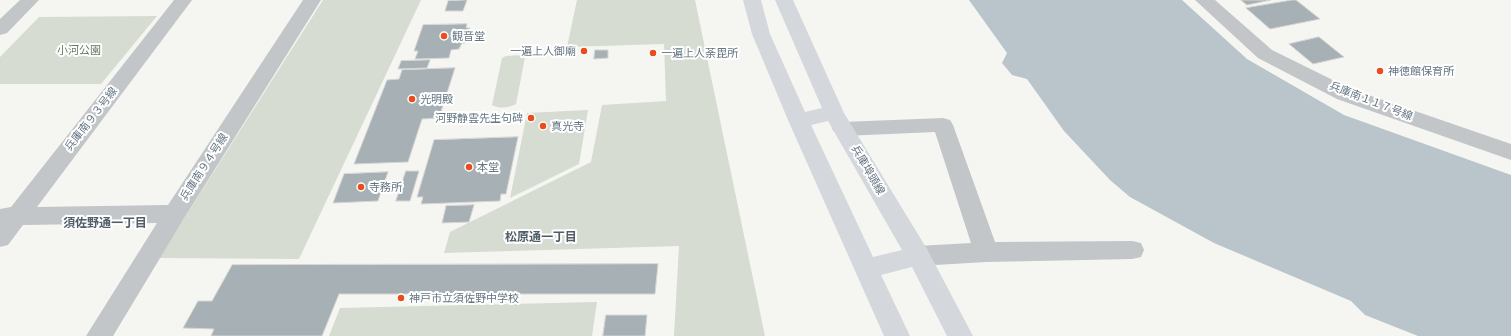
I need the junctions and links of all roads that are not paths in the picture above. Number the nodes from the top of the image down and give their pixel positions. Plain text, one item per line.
1 (30, 0) edge
2 (183, 0) edge
3 (312, 0) edge
4 (752, 0) edge
5 (784, 0) edge
6 (1204, 0) edge
7 (0, 28) edge
8 (798, 120) junction
9 (839, 121) junction
10 (1511, 152) edge
11 (175, 214) junction
12 (8, 216) edge
13 (0, 238) edge
14 (1132, 250) dead end
15 (986, 252) junction
16 (918, 256) junction
17 (866, 269) junction
18 (99, 336) edge
19 (897, 336) edge
20 (960, 336) edge

1 - 7 street
2 - 12 street, 兵庫南９３号線
3 - 11 street, 兵庫南９４号線
4 - 8 main road
5 - 9 main road, 兵庫埠頭線
6 - 10 street, 兵庫南１１７号線
8 - 9 main road
8 - 17 main road
9 - 15 street
9 - 16 main road, 兵庫埠頭線
11 - 12 street
11 - 18 street, 兵庫南９４号線
12 - 13 street, 兵庫南９３号線
14 - 15 street
15 - 16 street
16 - 17 main road
16 - 20 main road, 兵庫埠頭線
17 - 19 main road

